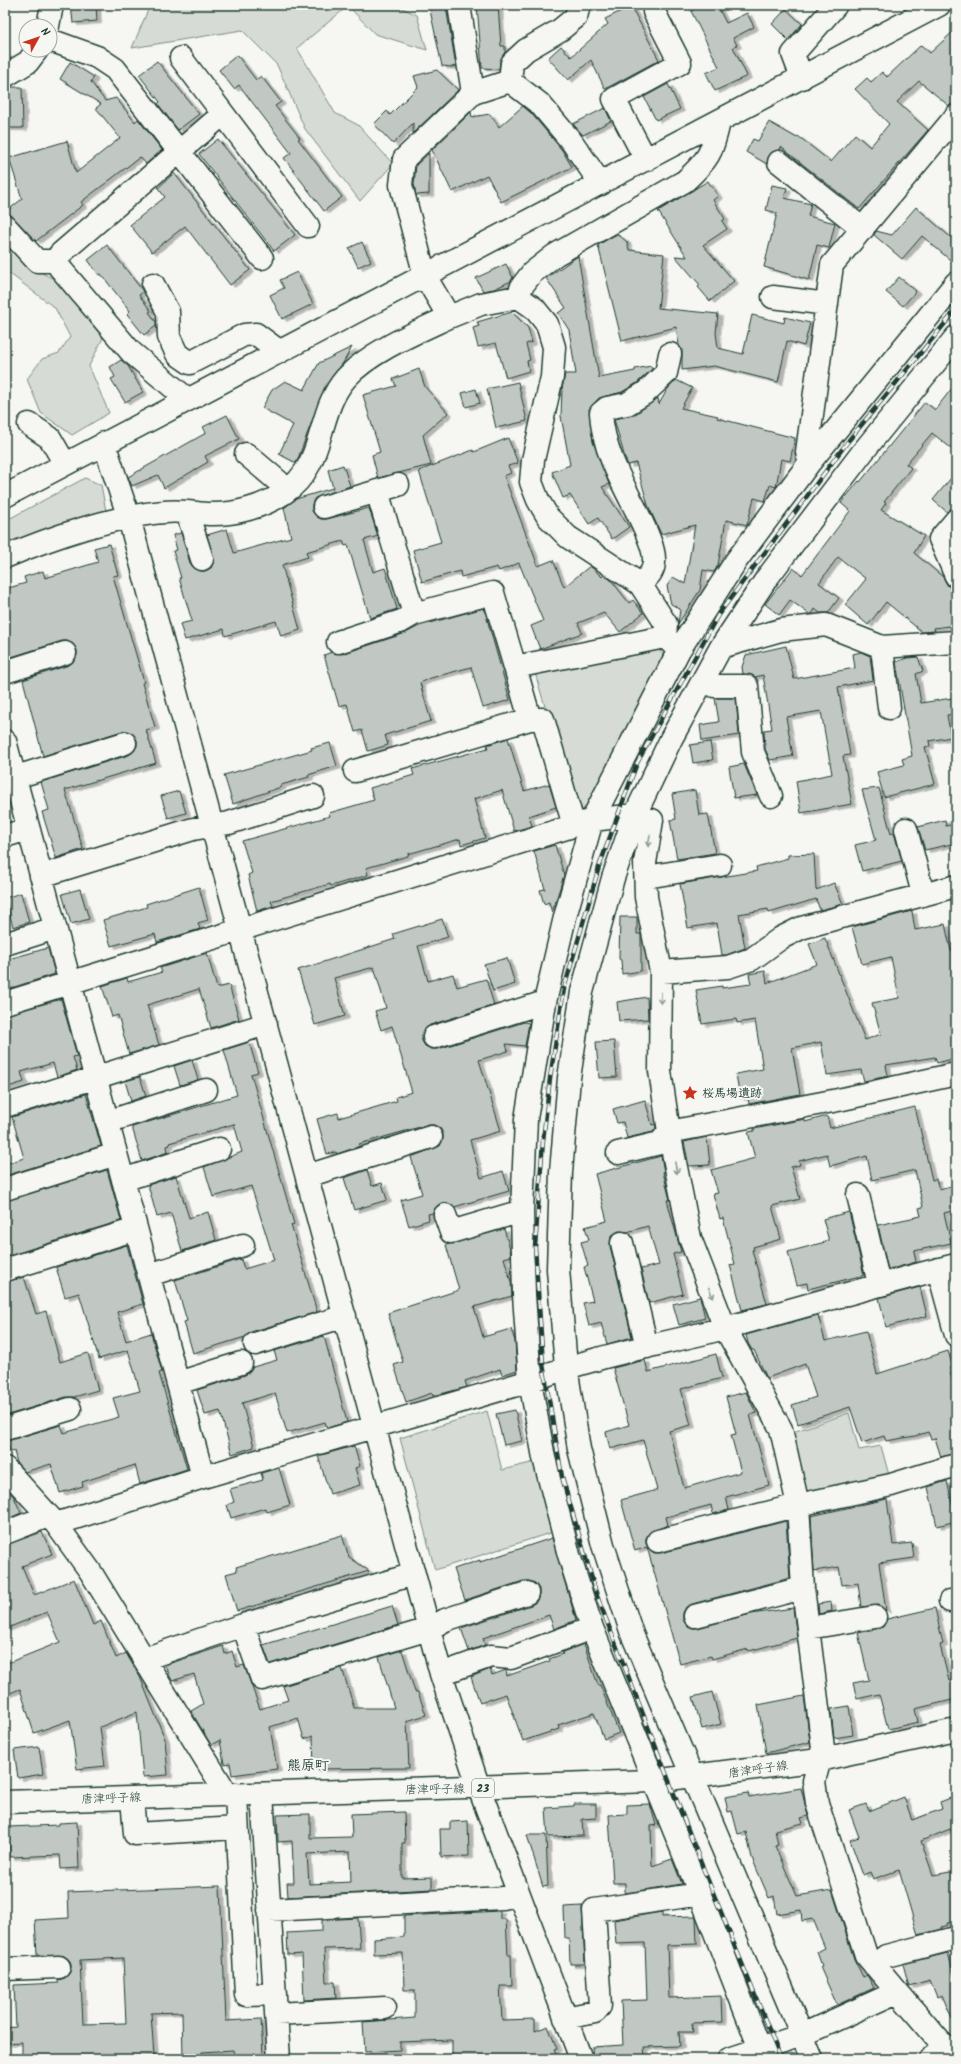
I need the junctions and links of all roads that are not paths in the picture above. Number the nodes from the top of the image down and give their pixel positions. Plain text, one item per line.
1 (52, 5) edge
2 (459, 5) edge
3 (580, 5) edge
4 (836, 5) edge
5 (939, 5) edge
6 (654, 12) dead end
7 (50, 18) edge
8 (58, 43) edge
9 (31, 58) edge
10 (180, 58) dead end
11 (5, 76) edge
12 (802, 78) junction
13 (510, 82) junction
14 (473, 93) junction
15 (224, 114) junction
16 (956, 116) edge
17 (719, 122) junction
18 (180, 152) junction
19 (646, 160) junction
20 (779, 162) dead end
21 (601, 184) junction
22 (5, 226) edge
23 (308, 226) dead end
24 (863, 229) junction
25 (262, 258) dead end
26 (57, 261) junction
27 (425, 276) junction
28 (956, 283) edge
29 (153, 284) dead end
30 (518, 297) junction
31 (773, 297) dead end
32 (827, 304) junction
33 (449, 316) junction
34 (952, 349) edge
35 (279, 351) junction
36 (670, 354) dead end
37 (188, 399) junction
38 (29, 424) dead end
39 (104, 443) junction
40 (246, 454) dead end
41 (810, 462) junction
42 (64, 464) junction
43 (398, 485) dead end
44 (377, 491) junction
45 (283, 493) junction
46 (5, 496) edge
47 (324, 506) dead end
48 (187, 512) junction
49 (130, 518) junction
50 (956, 520) edge
51 (5, 557) edge
52 (202, 559) dead end
53 (956, 576) edge
54 (640, 584) junction
55 (414, 614) junction
56 (338, 642) dead end
57 (956, 642) edge
58 (672, 644) junction
59 (721, 647) junction
60 (882, 647) junction
61 (66, 653) dead end
62 (515, 667) junction
63 (5, 672) edge
64 (714, 686) dead end
65 (889, 708) dead end
66 (530, 719) junction
67 (5, 741) edge
68 (125, 743) dead end
69 (355, 771) dead end
70 (10, 777) edge
71 (313, 796) dead end
72 (771, 796) dead end
73 (636, 815) junction
74 (583, 823) junction
75 (212, 826) junction
76 (28, 829) junction
77 (906, 829) dead end
78 (5, 836) edge
79 (720, 865) dead end
80 (41, 876) junction
81 (646, 877) junction
82 (956, 886) edge
83 (923, 894) junction
84 (55, 928) junction
85 (241, 930) junction
86 (5, 944) edge
87 (661, 972) junction
88 (70, 983) junction
89 (545, 1002) junction
90 (5, 1003) edge
91 (266, 1024) junction
92 (434, 1037) dead end
93 (956, 1074) edge
94 (95, 1078) junction
95 (206, 1090) dead end
96 (5, 1106) edge
97 (107, 1122) junction
98 (669, 1132) junction
99 (431, 1137) dead end
100 (220, 1149) dead end
101 (618, 1153) dead end
102 (116, 1154) junction
103 (307, 1176) junction
104 (123, 1180) junction
105 (5, 1188) edge
106 (858, 1195) dead end
107 (522, 1211) junction
108 (445, 1215) dead end
109 (136, 1229) junction
110 (622, 1243) dead end
111 (243, 1245) dead end
112 (947, 1267) edge
113 (5, 1270) edge
114 (149, 1275) junction
115 (879, 1284) junction
116 (345, 1316) junction
117 (725, 1328) junction
118 (956, 1335) edge
119 (255, 1344) dead end
120 (647, 1347) junction
121 (241, 1363) dead end
122 (566, 1367) junction
123 (530, 1381) junction
124 (178, 1383) junction
125 (70, 1409) dead end
126 (374, 1426) junction
127 (5, 1429) edge
128 (956, 1465) edge
129 (5, 1468) edge
130 (203, 1477) junction
131 (798, 1505) junction
132 (52, 1520) junction
133 (5, 1533) edge
134 (658, 1541) dead end
135 (414, 1574) junction
136 (803, 1588) junction
137 (527, 1593) dead end
138 (695, 1616) dead end
139 (874, 1617) dead end
140 (243, 1625) junction
141 (592, 1628) junction
142 (808, 1628) junction
143 (429, 1629) junction
144 (144, 1659) junction
145 (441, 1674) junction
146 (956, 1730) edge
147 (819, 1760) junction
148 (692, 1778) junction
149 (653, 1781) junction
150 (479, 1788) junction
151 (231, 1794) junction
152 (262, 1794) junction
153 (132, 1798) junction
154 (5, 1802) edge
155 (238, 1828) junction
156 (519, 1894) junction
157 (700, 1894) junction
158 (270, 1910) junction
159 (956, 1938) edge
160 (874, 1965) junction
161 (59, 1966) dead end
162 (5, 1969) edge
163 (897, 1992) junction
164 (275, 2004) junction
165 (385, 2008) dead end
166 (565, 2018) junction
167 (802, 2035) junction
168 (762, 2054) edge
169 (943, 2054) edge
170 (279, 2059) edge
171 (581, 2059) edge
172 (729, 2059) edge
173 (812, 2059) edge

1 - 7 street
2 - 14 street
3 - 13 street
4 - 12 street
5 - 12 street
6 - 19 street
8 - 18 street
9 - 11 street
10 - 15 street
12 - 17 street
13 - 14 street
13 - 21 street
14 - 27 street
15 - 18 street
15 - 23 street
16 - 24 street
17 - 19 street
17 - 30 street
18 - 25 street
18 - 26 street
19 - 21 street
20 - 24 street
21 - 27 street
22 - 26 street
24 - 32 street
26 - 37 street
27 - 33 street
27 - 35 street
28 - 41 street
29 - 35 street
30 - 33 street
30 - 54 street
31 - 32 street
32 - 41 street
33 - 45 street
34 - 59 street
35 - 37 street
36 - 54 street
37 - 39 street
38 - 42 street
39 - 42 street
39 - 49 street
40 - 45 street
41 - 58 street
42 - 46 street
43 - 44 street
44 - 47 street
44 - 55 street
45 - 48 street
48 - 49 street
48 - 52 street
49 - 51 street
49 - 75 street
50 - 53 street
54 - 58 street
55 - 56 street
55 - 62 street
57 - 60 street
58 - 62 street
58 - 74 street
59 - 60 street
59 - 73 street
60 - 65 street
61 - 63 street
62 - 66 street
64 - 72 street
66 - 69 street
66 - 74 street
67 - 70 street
68 - 70 street
70 - 76 street
71 - 75 street
73 - 74 street
73 -> 81 street
73 - 122 street
74 - 85 street
74 - 89 street
75 - 80 street
75 - 85 street
76 - 78 street
76 - 80 street
77 - 83 street
79 - 81 street
80 - 84 street
81 - 87 street
82 - 83 street
83 - 87 street
84 - 86 street
84 - 88 street
85 - 88 street
85 - 91 street
87 -> 98 street
88 - 90 street
88 - 94 street
89 - 92 street
89 - 107 street
91 - 94 street
91 - 103 street
93 - 98 street
94 - 96 street
94 - 97 street
95 - 97 street
97 - 102 street
98 - 101 street
98 -> 117 street
99 - 103 street
100 - 104 street
102 - 104 street
102 - 105 street
103 - 116 street
104 - 109 street
106 - 115 street
107 - 108 street
107 - 123 street
109 - 113 street
109 - 114 street
110 - 120 street
111 - 114 street
112 - 115 street
112 - 118 street
114 - 124 street
115 - 117 street
116 - 119 street
116 - 126 street
117 - 120 street
117 - 131 street
120 - 122 street
121 - 124 street
122 - 123 street
122 - 148 street
123 - 126 street
123 - 141 street
124 - 130 street
125 - 127 street
126 - 130 street
126 - 135 street
128 - 131 street
129 - 132 street
130 - 132 street
131 - 134 street
131 - 136 street
132 - 133 street
132 - 144 street
135 - 140 street
135 - 143 street
136 - 138 street
136 - 142 street
137 - 143 street
139 - 142 street
140 - 143 street
140 - 144 street
141 - 145 street
141 - 149 street
142 - 147 street
143 - 145 street
144 - 151 street
145 - 150 street
146 - 147 street, 唐津呼子線 / 23
147 - 148 street, 唐津呼子線 / 23
147 - 160 street
148 - 149 street, 唐津呼子線 / 23
148 - 167 street
149 - 150 street, 唐津呼子線 / 23
149 - 157 street
150 - 152 street, 唐津呼子線 / 23
150 - 156 street
151 - 152 street, 唐津呼子線 / 23
151 - 153 street, 唐津呼子線 / 23
151 - 155 street
152 - 158 street
153 - 154 street, 唐津呼子線 / 23
153 - 155 street
155 - 164 street
156 - 158 street
156 - 166 street
157 - 166 street
157 - 168 street
158 - 164 street
159 - 160 street
160 - 163 street
161 - 162 street
163 - 167 street
163 - 169 street
164 - 165 street
164 - 170 street
166 - 171 street
167 - 168 street
167 - 173 street
168 - 172 street

